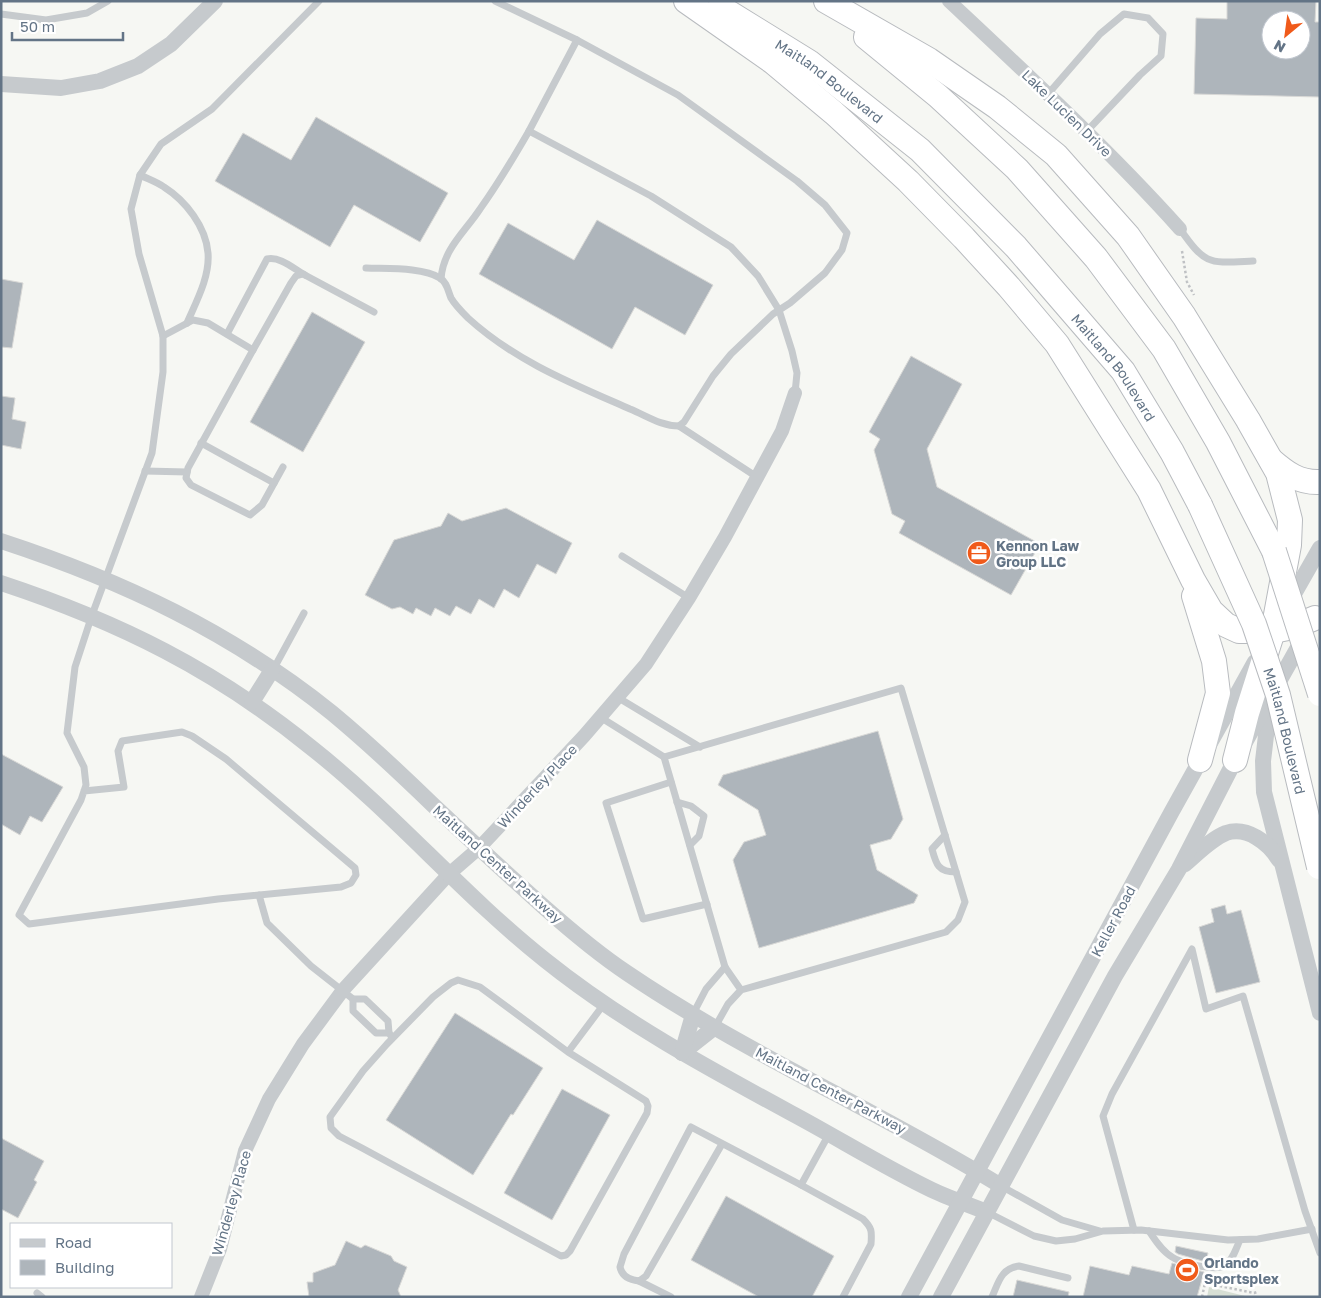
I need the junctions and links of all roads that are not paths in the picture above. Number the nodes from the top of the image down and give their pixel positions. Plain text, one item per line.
1 (108, 1) edge
2 (206, 1) edge
3 (216, 1) edge
4 (319, 1) edge
5 (495, 1) edge
6 (686, 1) edge
7 (710, 1) edge
8 (819, 1) edge
9 (826, 1) edge
10 (949, 1) edge
11 (1, 14) edge
12 (195, 21) junction
13 (577, 40) junction
14 (1, 84) edge
15 (1048, 94) junction
16 (530, 130) junction
17 (1086, 132) junction
18 (140, 175) junction
19 (1180, 229) joint
20 (1253, 261) dead end
21 (366, 268) dead end
22 (305, 275) junction
23 (442, 278) junction
24 (779, 310) junction
25 (374, 312) dead end
26 (187, 323) junction
27 (227, 334) junction
28 (163, 336) junction
29 (253, 350) junction
30 (796, 393) joint
31 (680, 426) junction
32 (201, 443) junction
33 (1270, 459) junction
34 (283, 467) dead end
35 (145, 471) junction
36 (187, 472) junction
37 (757, 477) junction
38 (1320, 482) edge
39 (274, 483) junction
40 (1, 542) edge
41 (1320, 548) edge
42 (622, 556) dead end
43 (1186, 567) junction
44 (106, 579) junction
45 (1, 583) edge
46 (689, 598) junction
47 (304, 613) dead end
48 (1317, 614) edge
49 (92, 615) junction
50 (1269, 649) junction
51 (1296, 651) junction
52 (1320, 661) edge
53 (272, 670) junction
54 (1320, 694) edge
55 (617, 697) junction
56 (1271, 697) junction
57 (252, 702) junction
58 (600, 716) junction
59 (700, 747) junction
60 (664, 757) junction
61 (1200, 760) junction
62 (1235, 760) junction
63 (671, 782) junction
64 (84, 791) junction
65 (677, 802) junction
66 (945, 835) junction
67 (690, 846) junction
68 (479, 848) junction
69 (1283, 866) junction
70 (1179, 869) junction
71 (1319, 869) edge
72 (956, 872) junction
73 (449, 874) junction
74 (259, 895) junction
75 (707, 904) junction
76 (725, 967) junction
77 (741, 990) junction
78 (348, 994) junction
79 (604, 1004) junction
80 (1320, 1012) edge
81 (693, 1015) junction
82 (715, 1028) junction
83 (391, 1035) junction
84 (568, 1052) junction
85 (682, 1053) junction
86 (829, 1134) junction
87 (722, 1144) junction
88 (977, 1171) junction
89 (801, 1185) junction
90 (1001, 1186) junction
91 (961, 1202) junction
92 (987, 1212) junction
93 (1312, 1229) junction
94 (1134, 1230) junction
95 (1103, 1231) junction
96 (1149, 1231) junction
97 (1240, 1240) junction
98 (1320, 1252) edge
99 (1068, 1278) dead end
100 (639, 1280) junction
101 (201, 1297) edge
102 (672, 1297) edge
103 (843, 1297) edge
104 (909, 1297) edge
105 (941, 1297) edge
106 (992, 1297) edge

1 - 11 lane
2 - 12 street
3 - 12 street
4 - 18 lane
5 - 13 lane
6 - 43 highway
7 - 71 highway, Maitland Boulevard, bridge
8 - 54 highway, bridge
9 - 33 highway
10 - 15 street, Lake Lucien Drive
12 - 14 street
13 - 16 lane
13 - 24 lane
15 - 17 street, Lake Lucien Drive
15 - 17 lane
16 - 23 lane
16 - 24 lane
17 - 19 street, Lake Lucien Drive
18 - 26 lane
18 - 28 lane
19 - 20 lane
21 - 23 lane
22 - 25 lane
22 - 27 lane
22 - 29 lane
23 - 31 lane
24 - 30 lane
24 - 31 lane
26 - 27 lane
26 - 28 lane
27 - 29 lane
28 - 35 lane
29 - 32 lane
30 - 37 street, Winderley Place
31 - 37 lane
32 - 36 lane
32 - 39 lane
33 - 38 highway
33 - 50 highway
34 - 39 lane
35 - 36 lane
35 - 44 lane
36 - 39 lane
37 - 46 street, Winderley Place
40 - 44 street, Maitland Center Parkway
41 - 50 street, Keller Road
42 - 46 lane
43 - 50 highway
43 - 61 highway
44 - 49 lane
44 - 53 street, Maitland Center Parkway
45 - 49 street
46 - 55 street, Winderley Place
47 - 53 lane
48 - 50 highway
48 - 51 street, Keller Road
49 - 57 street
49 - 64 lane
50 - 51 street
50 - 56 street
50 - 61 street, Keller Road
50 - 62 highway
51 - 52 street
51 - 56 street, Keller Road
53 - 57 street
53 - 68 street, Maitland Center Parkway
55 - 58 street, Winderley Place
55 - 59 lane
56 - 62 street, Keller Road
56 - 69 street
57 - 73 street
58 - 60 lane
58 - 68 street, Winderley Place
59 - 60 lane
59 - 66 lane
60 - 63 lane
61 - 88 street, Keller Road
62 - 70 street, Keller Road
63 - 65 lane
63 - 75 lane
64 - 74 lane
64 - 74 lane
65 - 67 lane
65 - 67 lane
66 - 72 lane
66 - 72 lane
67 - 75 lane
68 - 73 street, Winderley Place
68 - 81 street, Maitland Center Parkway
69 - 70 street
69 - 80 street
70 - 90 street, Keller Road
72 - 77 lane
73 - 78 street, Winderley Place
73 - 79 street
74 - 78 lane
75 - 76 lane
76 - 77 lane
76 - 81 lane
77 - 82 lane
78 - 83 lane
78 - 83 lane
78 - 101 street, Winderley Place
79 - 84 lane
79 - 85 street
81 - 82 street, Maitland Center Parkway
81 - 85 street
82 - 85 street
82 - 88 street, Maitland Center Parkway
83 - 84 lane
83 - 84 lane
85 - 86 street
86 - 89 lane
86 - 91 street
87 - 89 lane
87 - 100 lane
87 - 100 lane
88 - 90 street, Maitland Center Parkway
88 - 91 street, Keller Road
89 - 103 lane
90 - 92 street, Keller Road
90 - 95 lane
91 - 92 street
91 - 104 street, Keller Road
92 - 95 lane
92 - 105 street, Keller Road
93 - 94 lane
93 - 97 lane
93 - 98 lane
94 - 95 lane
94 - 96 lane
96 - 97 lane
96 - 97 lane
99 - 106 lane
100 - 102 lane

